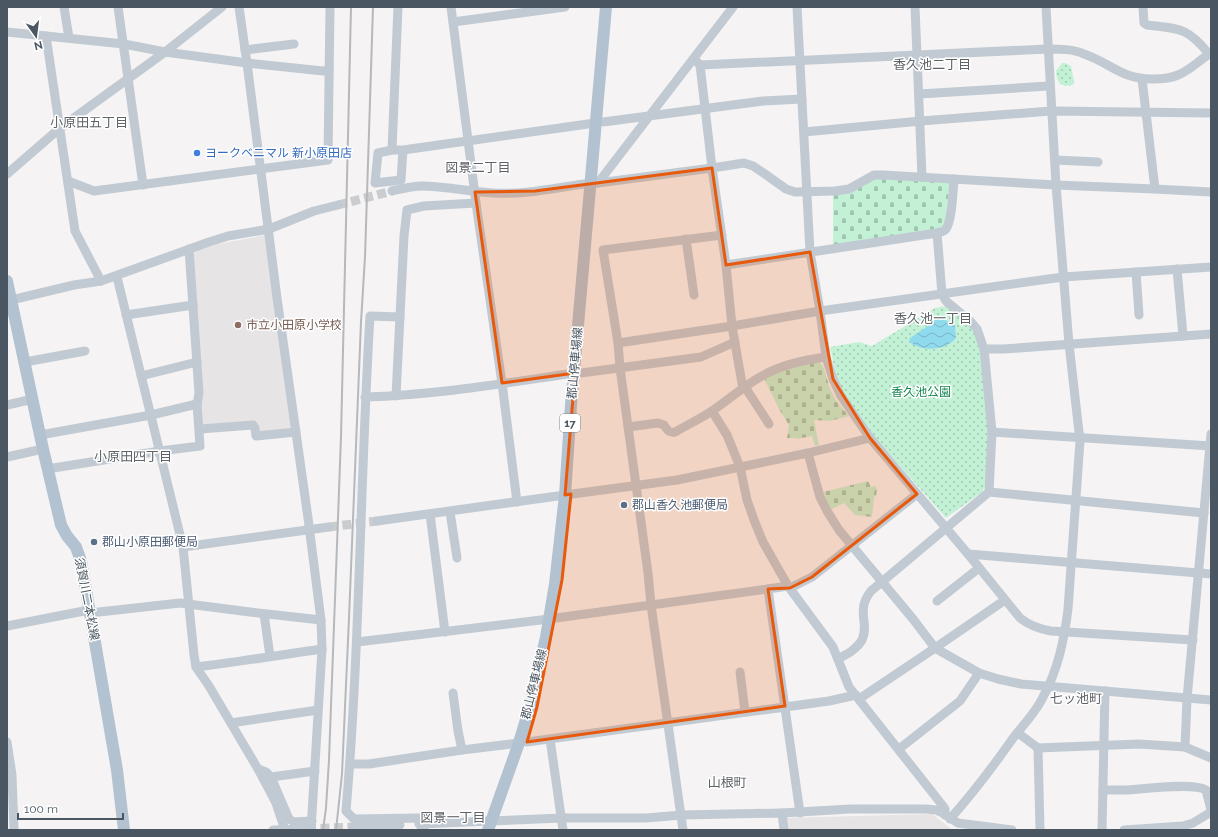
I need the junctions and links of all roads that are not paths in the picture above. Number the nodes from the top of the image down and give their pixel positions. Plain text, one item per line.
1 (64, 7) edge
2 (118, 7) edge
3 (222, 7) edge
4 (239, 7) edge
5 (330, 7) edge
6 (398, 7) edge
7 (451, 7) edge
8 (565, 7) edge
9 (606, 7) edge
10 (613, 7) edge
11 (733, 7) edge
12 (797, 7) edge
13 (915, 7) edge
14 (1046, 7) edge
15 (1143, 7) edge
16 (454, 22) junction
17 (7, 32) edge
18 (46, 36) junction
19 (68, 38) junction
20 (124, 44) junction
21 (294, 44) dead end
22 (1048, 49) junction
23 (245, 50) junction
24 (166, 52) junction
25 (1210, 53) edge
26 (917, 54) junction
27 (799, 60) junction
28 (697, 62) junction
29 (247, 63) junction
30 (329, 70) junction
31 (129, 79) junction
32 (1142, 79) junction
33 (1049, 86) junction
34 (919, 94) junction
35 (802, 99) junction
36 (705, 109) junction
37 (1051, 111) junction
38 (1146, 113) junction
39 (1211, 113) edge
40 (649, 116) junction
41 (921, 121) junction
42 (600, 123) junction
43 (60, 128) junction
44 (804, 132) junction
45 (468, 140) junction
46 (392, 150) junction
47 (403, 150) junction
48 (1055, 160) junction
49 (1098, 162) dead end
50 (712, 168) junction
51 (260, 169) junction
52 (7, 174) edge
53 (922, 177) junction
54 (954, 179) junction
55 (68, 181) junction
56 (594, 183) junction
57 (143, 185) junction
58 (1056, 186) junction
59 (1155, 189) junction
60 (392, 192) tunnel mouth
61 (475, 192) junction
62 (806, 192) junction
63 (1211, 192) edge
64 (476, 203) junction
65 (338, 205) tunnel mouth
66 (269, 229) junction
67 (938, 233) junction
68 (722, 235) junction
69 (686, 239) junction
70 (189, 249) junction
71 (810, 252) junction
72 (726, 265) junction
73 (1211, 267) edge
74 (1177, 269) junction
75 (1136, 272) junction
76 (116, 277) junction
77 (1063, 277) junction
78 (7, 281) edge
79 (101, 281) junction
80 (942, 294) junction
81 (694, 295) dead end
82 (9, 301) edge
83 (193, 305) junction
84 (820, 311) junction
85 (126, 315) junction
86 (1139, 315) dead end
87 (400, 317) junction
88 (732, 326) junction
89 (1211, 334) edge
90 (1183, 336) junction
91 (735, 342) junction
92 (618, 343) junction
93 (1069, 344) junction
94 (984, 349) junction
95 (85, 351) dead end
96 (826, 357) junction
97 (25, 362) junction
98 (197, 362) junction
99 (620, 368) junction
100 (578, 373) junction
101 (141, 376) junction
102 (502, 383) junction
103 (744, 388) junction
104 (365, 396) junction
105 (396, 396) junction
106 (33, 399) junction
107 (198, 404) junction
108 (7, 405) edge
109 (712, 411) junction
110 (151, 415) junction
111 (769, 424) dead end
112 (628, 427) junction
113 (200, 429) junction
114 (296, 432) junction
115 (992, 432) junction
116 (1211, 434) edge
117 (40, 435) junction
118 (1079, 437) junction
119 (870, 438) junction
120 (1210, 446) edge
121 (43, 449) junction
122 (160, 451) junction
123 (808, 453) junction
124 (7, 457) edge
125 (740, 467) junction
126 (47, 469) junction
127 (636, 486) junction
128 (989, 492) junction
129 (568, 494) junction
130 (917, 494) junction
131 (1076, 500) junction
132 (517, 502) junction
133 (450, 512) junction
134 (1204, 513) junction
135 (430, 514) junction
136 (377, 522) tunnel mouth
137 (329, 528) tunnel mouth
138 (946, 528) junction
139 (309, 531) junction
140 (852, 545) junction
141 (183, 548) junction
142 (968, 554) junction
143 (457, 558) dead end
144 (1072, 562) junction
145 (979, 568) junction
146 (1199, 573) junction
147 (1211, 574) edge
148 (882, 582) junction
149 (789, 587) junction
150 (768, 589) junction
151 (1005, 600) junction
152 (938, 601) dead end
153 (189, 604) junction
154 (651, 604) junction
155 (89, 612) junction
156 (264, 614) junction
157 (553, 618) junction
158 (321, 620) junction
159 (7, 626) edge
160 (445, 632) junction
161 (1065, 632) junction
162 (1193, 640) junction
163 (357, 642) junction
164 (935, 648) junction
165 (322, 649) junction
166 (270, 656) junction
167 (838, 659) junction
168 (196, 668) junction
169 (740, 672) dead end
170 (979, 673) junction
171 (1048, 687) junction
172 (1105, 691) junction
173 (453, 693) dead end
174 (858, 697) junction
175 (1187, 699) junction
176 (1211, 700) edge
177 (785, 706) junction
178 (318, 710) junction
179 (746, 712) junction
180 (668, 722) junction
181 (231, 723) junction
182 (1018, 733) junction
183 (550, 739) junction
184 (7, 742) edge
185 (523, 742) junction
186 (1103, 745) junction
187 (1185, 747) junction
188 (1038, 748) junction
189 (898, 749) junction
190 (462, 750) junction
191 (1211, 758) edge
192 (350, 764) junction
193 (258, 769) junction
194 (315, 772) junction
195 (271, 777) junction
196 (1103, 790) junction
197 (1211, 811) edge
198 (800, 812) junction
199 (782, 813) junction
200 (682, 815) junction
201 (562, 818) junction
202 (953, 822) edge
203 (353, 825) edge
204 (494, 826) edge
205 (310, 827) edge
206 (423, 827) edge
207 (1175, 828) edge
208 (14, 830) edge
209 (124, 830) edge
210 (273, 830) edge
211 (285, 830) edge
212 (563, 830) edge
213 (683, 830) edge
214 (784, 830) edge
215 (1012, 830) edge
216 (1040, 830) edge
217 (1102, 830) edge
218 (1124, 830) edge

1 - 19 street
2 - 20 street
3 - 24 street
4 - 23 street
5 - 30 street
6 - 46 street
7 - 16 street
8 - 16 street
9 - 42 main road, 郡山停車場線 / 17
10 - 42 main road, 郡山停車場線 / 17
11 - 28 street
12 - 27 street
13 - 26 street
14 - 22 street
15 - 25 street
16 - 45 street
17 - 18 street
18 - 19 street
18 - 43 street
19 - 20 street
20 - 24 street
20 - 31 street
21 - 23 street
22 - 26 street
22 - 32 street
22 - 33 street
23 - 29 street
24 - 29 street
24 - 31 street
25 - 32 street
26 - 27 street
26 - 34 street
27 - 28 street
27 - 35 street
28 - 36 street
28 - 40 street
29 - 30 street
29 - 51 street
30 - 51 street
31 - 43 street
31 - 57 street
32 - 38 street
33 - 34 street
33 - 37 street
34 - 41 street
35 - 36 street
35 - 44 street
36 - 40 street
36 - 50 street
37 - 38 street
37 - 41 street
37 - 48 street
38 - 39 street
38 - 59 street
40 - 42 street
40 - 56 street
41 - 44 street
41 - 53 street
42 - 45 street
42 - 56 main road, 郡山停車場線 / 17
43 - 52 street
43 - 55 street
44 - 62 street
45 - 47 street
45 - 61 street
46 - 47 street
46 - 47 street
48 - 49 street
48 - 58 street
50 - 56 street
50 - 62 street
50 - 68 street
51 - 57 street
51 - 66 street
53 - 54 street
53 - 62 street
54 - 58 street
54 - 67 street
55 - 57 street
55 - 79 street
56 - 61 street
56 - 100 main road, 郡山停車場線 / 17
58 - 59 street
58 - 77 street
59 - 63 street
60 - 61 street
61 - 64 street
62 - 71 street
64 - 87 street
64 - 102 street
65 - 66 street
66 - 70 street
66 - 114 street
67 - 71 street
67 - 80 street
68 - 69 street
68 - 72 street
69 - 81 street
69 - 92 street
70 - 76 street
70 - 83 street
71 - 72 street
71 - 84 street
72 - 88 street
73 - 74 street
74 - 75 street
74 - 90 street
75 - 77 street
75 - 86 street
76 - 79 street
76 - 85 street
77 - 80 street
77 - 93 street
78 - 82 main road, 須賀川二本松線
79 - 82 street
80 - 84 street
80 - 94 street
82 - 97 main road, 須賀川二本松線
83 - 85 street
83 - 98 street
84 - 88 street
84 - 96 street
85 - 101 street
87 - 104 street
87 - 105 street
88 - 91 street
88 - 92 street
89 - 90 street
90 - 93 street
91 - 99 street
91 - 103 street
92 - 99 street
93 - 94 street
93 - 118 street
94 - 115 street
95 - 97 street
96 - 103 street
96 - 119 street
97 - 106 main road, 須賀川二本松線
98 - 101 street
98 - 107 street
99 - 100 street
99 - 112 street
100 - 102 street
100 - 129 main road, 郡山停車場線 / 17
101 - 110 street
102 - 105 street
102 - 132 street
103 - 109 street
103 - 111 street
104 - 105 street
104 - 163 street
106 - 108 street
106 - 117 main road, 須賀川二本松線
107 - 110 street
107 - 113 street
109 - 112 street
109 - 125 street
110 - 117 street
110 - 122 street
112 - 127 street
113 - 114 street
113 - 122 street
114 - 139 street
115 - 118 street
115 - 128 street
116 - 120 street
117 - 121 main road, 須賀川二本松線
118 - 120 street
118 - 131 street
119 - 123 street
119 - 130 street
120 - 134 street
121 - 124 street
121 - 126 main road, 須賀川二本松線
122 - 126 street
122 - 141 street
123 - 125 street
123 - 140 street
125 - 127 street
125 - 149 street
126 - 155 main road, 須賀川二本松線
127 - 129 street
127 - 154 street
128 - 131 street
128 - 138 street
129 - 132 street
129 - 157 main road, 郡山停車場線 / 17
130 - 138 street
130 - 140 street
131 - 134 street
131 - 144 street
132 - 133 street
133 - 135 street
133 - 143 street
134 - 146 street
135 - 136 street
135 - 160 street
137 - 139 street
138 - 142 street
138 - 148 street
139 - 141 street
139 - 158 street
140 - 148 street
140 - 149 street
141 - 153 street
142 - 144 street
142 - 145 street
144 - 146 street
144 - 161 street
145 - 151 street
145 - 152 street
146 - 147 street
146 - 162 street
148 - 164 street
148 - 167 street
149 - 150 street
149 - 167 street
150 - 154 street
150 - 177 street
151 - 161 street
151 - 164 street
153 - 155 street
153 - 156 street
153 - 168 street
154 - 157 street
154 - 180 street
155 - 159 street
155 - 209 main road, 須賀川二本松線
156 - 158 street
156 - 166 street
157 - 160 street
157 - 185 main road, 郡山停車場線 / 17
158 - 165 street
160 - 163 street
161 - 162 street
161 - 171 street
162 - 175 street
163 - 192 street
164 - 170 street
164 - 174 street
165 - 166 street
165 - 178 street
166 - 168 street
167 - 174 street
168 - 181 street
169 - 179 street
170 - 171 street
170 - 189 street
171 - 172 street
171 - 182 street
172 - 175 street
172 - 186 street
173 - 190 street
174 - 177 street
174 - 189 street
175 - 176 street
175 - 187 street
177 - 179 street
177 - 198 street
178 - 181 street
178 - 194 street
179 - 180 street
180 - 183 street
180 - 200 street
181 - 193 street
182 - 188 street
182 - 202 street
183 - 185 street
183 - 201 street
184 - 208 street
185 - 190 street
185 - 204 main road, 郡山停車場線 / 17
186 - 187 street
186 - 188 street
186 - 196 street
187 - 191 street
188 - 216 street
189 - 202 street
190 - 192 street
192 - 203 street
193 - 195 street
193 - 211 street
194 - 195 street
194 - 205 street
195 - 205 street
196 - 197 street
196 - 217 street
197 - 207 street
198 - 199 street
198 - 202 street
199 - 200 street
199 - 214 street
200 - 201 street
200 - 213 street
201 - 204 street
201 - 212 street
202 - 215 street
203 - 206 street
204 - 206 street
205 - 211 street
207 - 218 street
210 - 211 street

